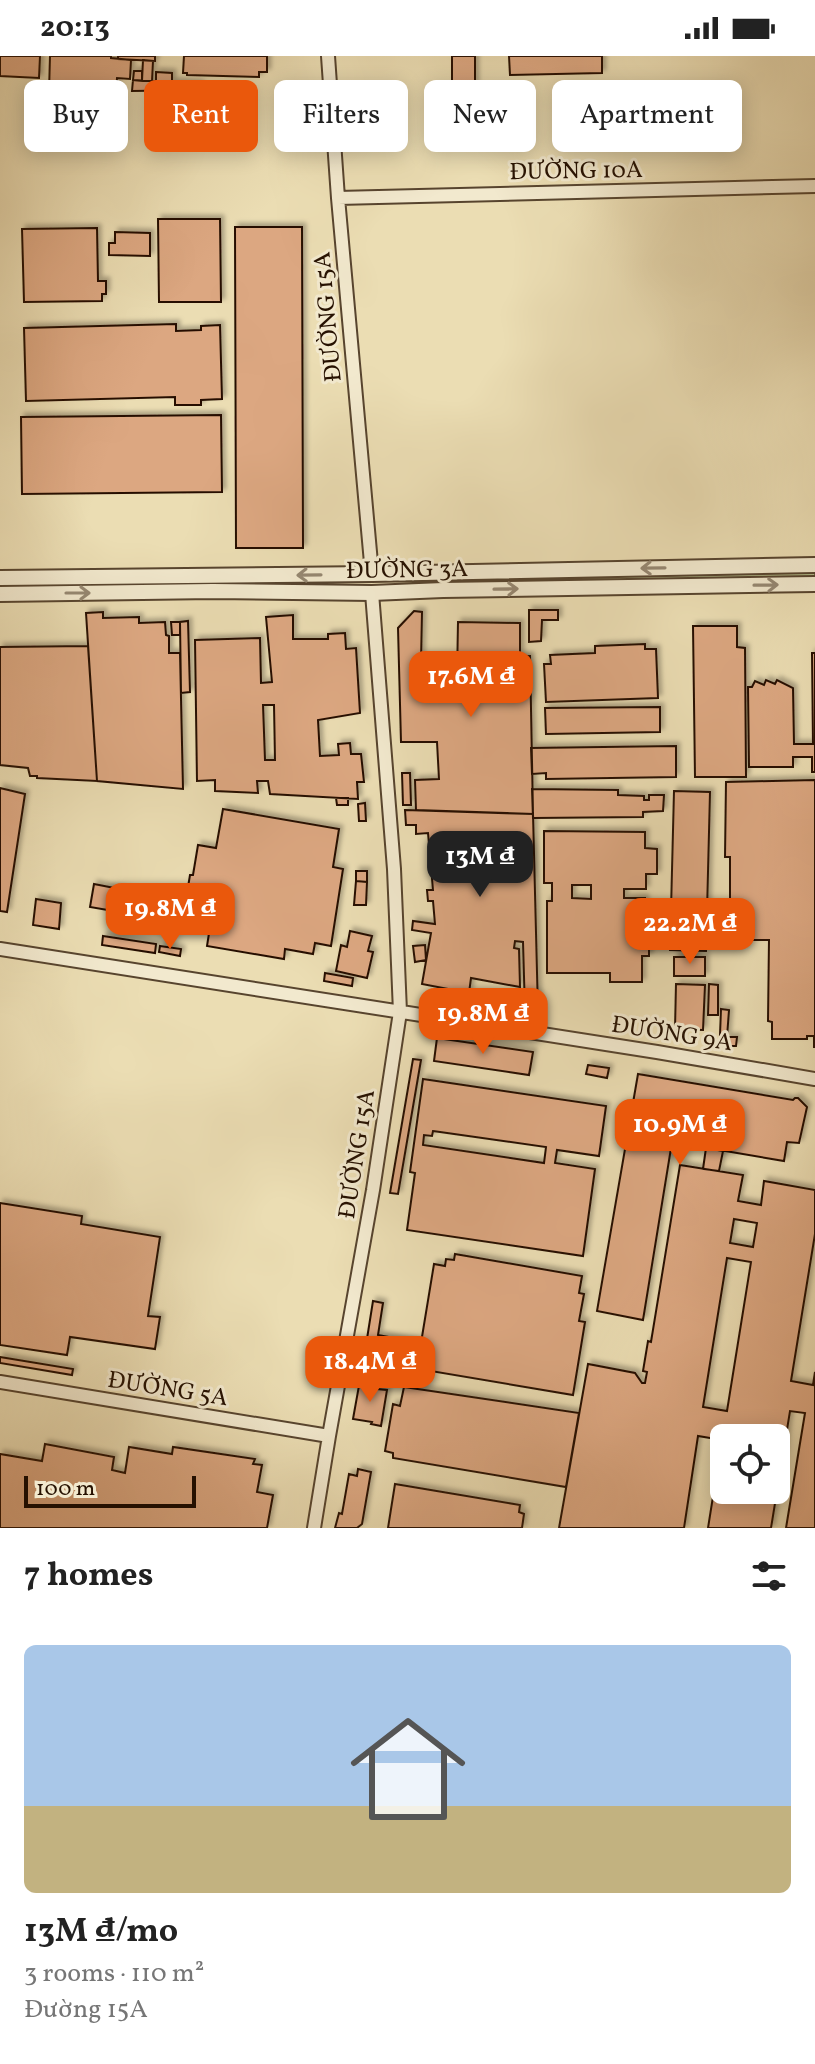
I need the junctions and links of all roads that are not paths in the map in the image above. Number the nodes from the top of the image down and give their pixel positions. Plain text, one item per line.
1 (328, 56) edge
2 (815, 186) edge
3 (338, 198) junction
4 (815, 565) edge
5 (372, 574) junction
6 (0, 578) edge
7 (815, 584) edge
8 (372, 593) junction
9 (0, 594) edge
10 (0, 949) edge
11 (400, 1012) junction
12 (815, 1079) edge
13 (0, 1382) edge
14 (329, 1436) junction
15 (314, 1528) edge

1 - 3 street, ĐƯỜNG 15A
2 - 3 street, ĐƯỜNG 10A
3 - 5 street, ĐƯỜNG 15A
4 -> 5 street, ĐƯỜNG 3A
5 -> 6 street, ĐƯỜNG 3A
5 - 8 street
8 -> 7 street, ĐƯỜNG 3A
9 -> 8 street, ĐƯỜNG 3A
8 - 11 street, ĐƯỜNG 15A
10 - 11 street, ĐƯỜNG 9A
11 - 12 street, ĐƯỜNG 9A
11 - 14 street, ĐƯỜNG 15A
13 - 14 street, ĐƯỜNG 5A
14 - 15 street, ĐƯỜNG 15A

